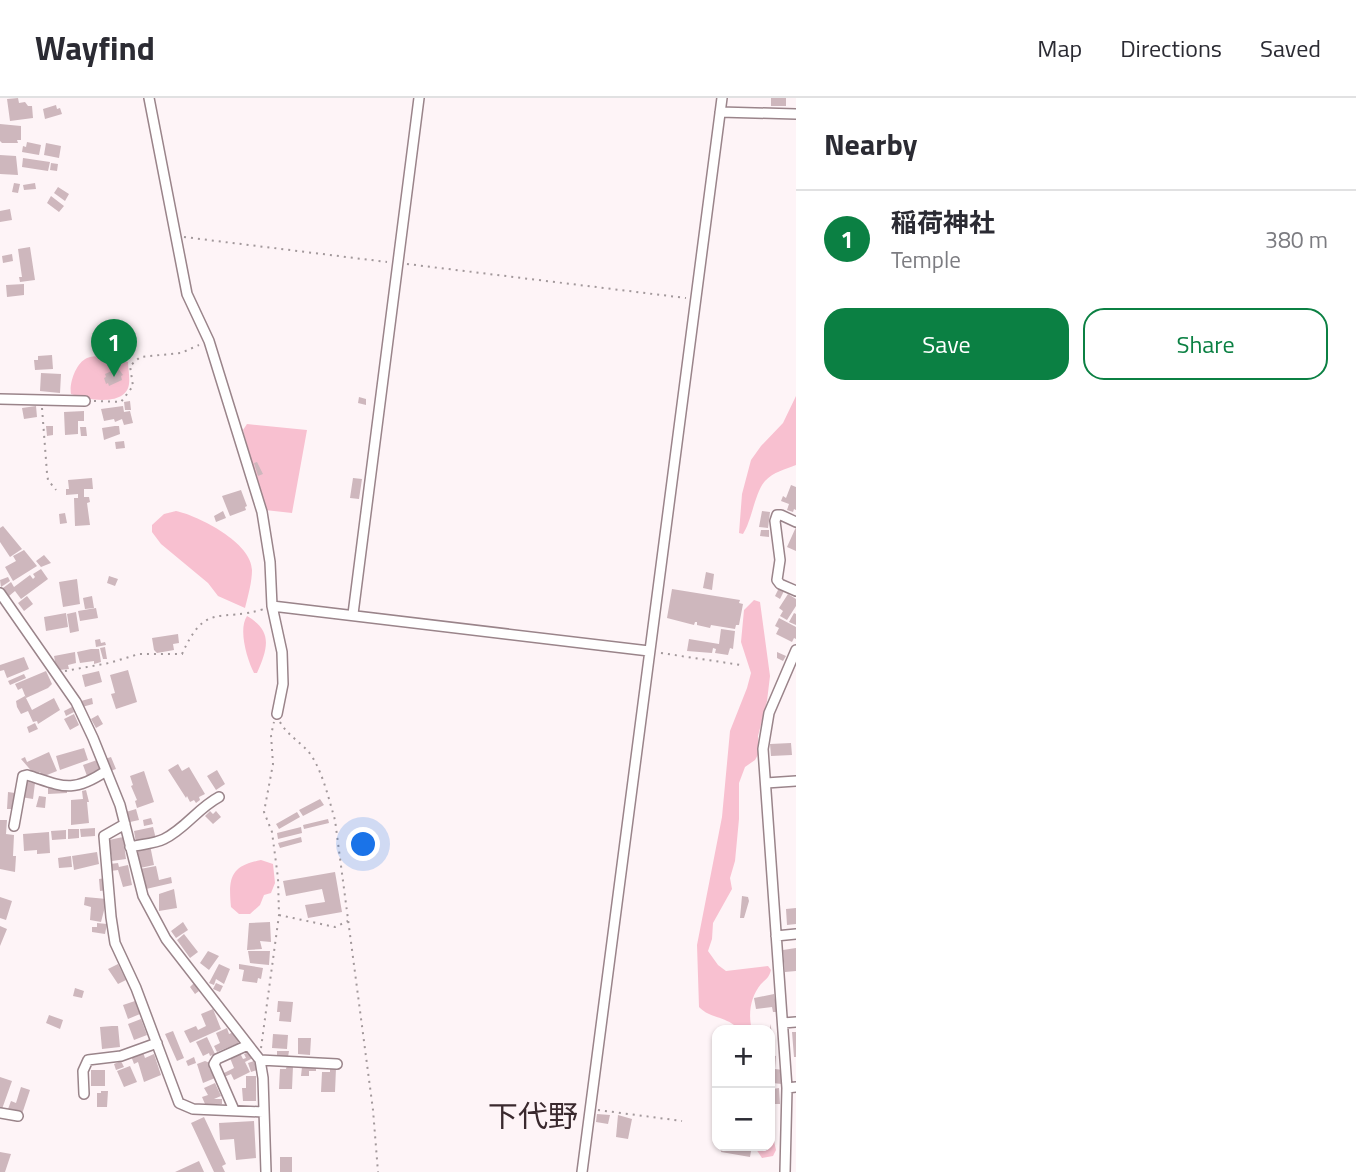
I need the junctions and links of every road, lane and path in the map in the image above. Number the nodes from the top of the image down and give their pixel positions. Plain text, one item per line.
1 (149, 98) edge
2 (419, 98) edge
3 (722, 98) edge
4 (720, 112) junction
5 (796, 114) edge
6 (177, 236) junction
7 (398, 263) junction
8 (697, 300) junction
9 (209, 341) junction
10 (0, 399) edge
11 (40, 401) junction
12 (86, 401) joint
13 (56, 490) dead end
14 (796, 522) edge
15 (796, 591) edge
16 (0, 593) edge
17 (272, 606) junction
18 (353, 614) junction
19 (649, 652) junction
20 (795, 655) edge
21 (740, 665) dead end
22 (54, 673) junction
23 (277, 714) junction
24 (106, 771) junction
25 (796, 781) edge
26 (766, 783) junction
27 (219, 797) dead end
28 (125, 824) junction
29 (15, 826) dead end
30 (130, 847) junction
31 (279, 915) junction
32 (349, 921) junction
33 (796, 934) edge
34 (776, 936) junction
35 (796, 1022) edge
36 (783, 1023) junction
37 (157, 1043) junction
38 (248, 1045) junction
39 (260, 1060) junction
40 (337, 1064) dead end
41 (792, 1087) edge
42 (83, 1094) dead end
43 (590, 1109) junction
44 (233, 1110) junction
45 (263, 1112) junction
46 (0, 1113) edge
47 (19, 1116) dead end
48 (682, 1121) dead end
49 (266, 1172) edge
50 (378, 1172) edge
51 (582, 1172) edge
52 (785, 1172) edge

1 - 6 street
2 - 7 street
3 - 4 street
4 - 5 street
4 - 8 street
6 - 7 path
6 - 9 street
7 - 8 path
7 - 18 street
8 - 19 street
9 - 12 path
9 - 17 street
10 - 11 street
11 - 12 street
11 - 13 path
14 - 15 street
16 - 22 street
17 - 18 street
17 - 22 path
17 - 23 street
18 - 19 street
19 - 21 path
19 - 43 street
20 - 26 street
22 - 24 street
23 - 31 path
23 - 32 path
24 - 28 street
24 - 29 street
25 - 26 street
26 - 34 street
27 - 30 street
28 - 30 street
28 - 37 street
30 - 38 street
31 - 32 path
31 - 39 path
32 - 50 path
33 - 34 street
34 - 36 street
35 - 36 street
36 - 41 street
37 - 42 street
37 - 44 street
38 - 39 street
38 - 44 street
39 - 40 street
39 - 45 street
41 - 52 street
43 - 48 path
43 - 51 street
44 - 45 street
45 - 49 street
46 - 47 street

